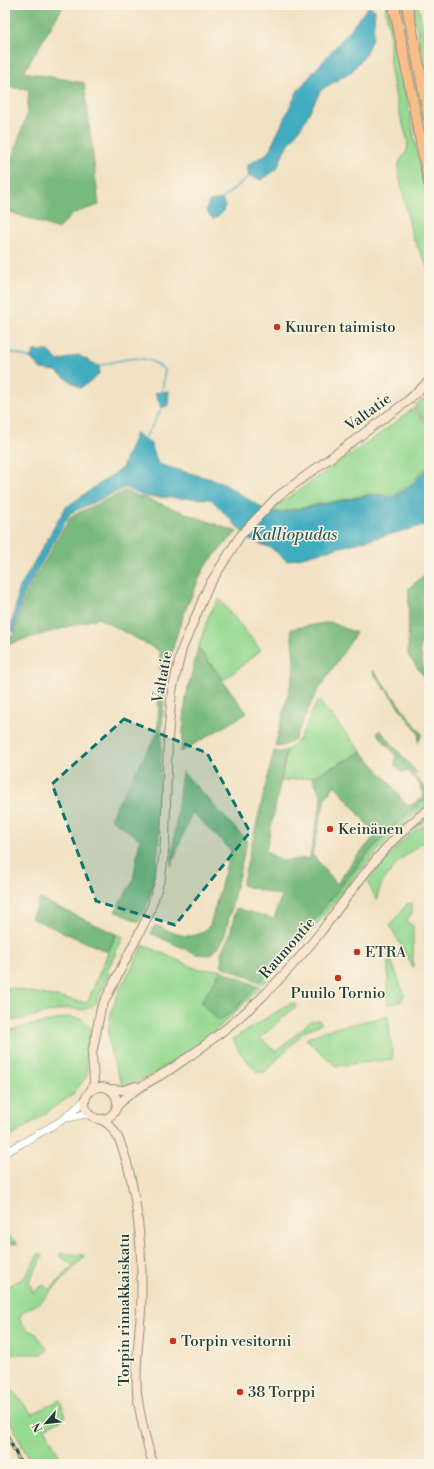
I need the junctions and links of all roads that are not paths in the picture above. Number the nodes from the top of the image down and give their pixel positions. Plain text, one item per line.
1 (394, 5) edge
2 (407, 5) edge
3 (429, 118) edge
4 (429, 183) edge
5 (429, 381) edge
6 (429, 808) edge
7 (94, 1068) junction
8 (145, 1084) junction
9 (106, 1088) junction
10 (91, 1091) junction
11 (86, 1100) junction
12 (116, 1108) junction
13 (96, 1118) junction
14 (64, 1119) junction
15 (116, 1134) junction
16 (5, 1153) edge
17 (153, 1464) edge

1 - 4 highway
2 - 3 highway
5 - 7 main road, Valtatie
6 - 8 main road, Raumontie
7 - 9 main road, Valtatie
7 - 10 main road, Valtatie
8 - 9 main road, Raumontie
8 - 12 main road, Raumontie
9 - 10 main road
9 - 12 main road
10 - 11 main road
11 - 13 main road
11 - 14 street
12 - 13 main road
12 - 15 main road, Torpin rinnakkaiskatu
13 - 14 street
13 - 15 main road, Torpin rinnakkaiskatu
14 - 16 street
15 - 17 main road, Torpin rinnakkaiskatu

